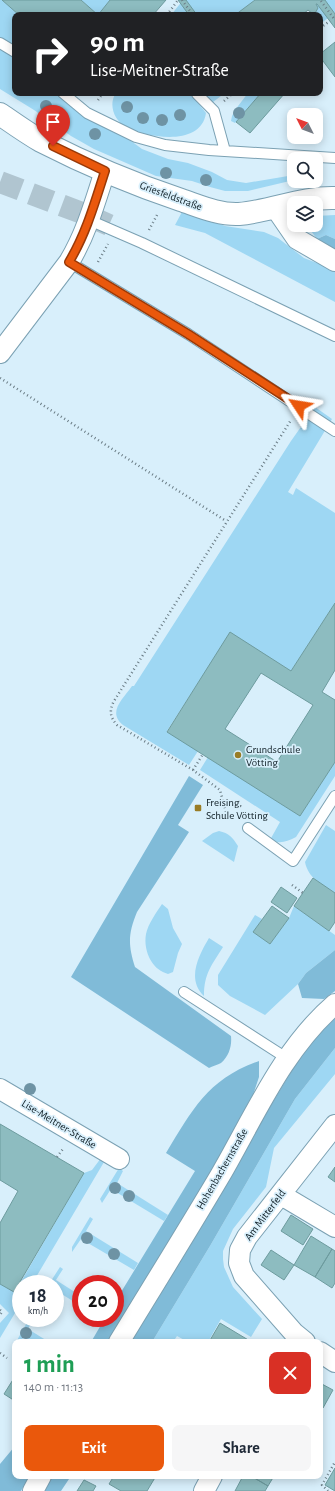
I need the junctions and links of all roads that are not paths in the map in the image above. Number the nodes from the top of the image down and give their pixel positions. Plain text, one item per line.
1 (0, 42) edge
2 (12, 50) edge
3 (67, 96) edge
4 (199, 96) edge
5 (0, 114) edge
6 (224, 150) junction
7 (335, 158) edge
8 (105, 171) junction
9 (335, 198) edge
10 (275, 207) junction
11 (89, 220) junction
12 (335, 261) edge
13 (69, 262) junction
14 (335, 336) edge
15 (0, 353) edge
16 (335, 431) edge
17 (335, 796) edge
18 (248, 828) dead end
19 (184, 992) dead end
20 (335, 1004) edge
21 (288, 1059) junction
22 (0, 1089) edge
23 (335, 1126) edge
24 (119, 1159) dead end
25 (280, 1195) junction
26 (335, 1227) edge
27 (121, 1339) edge
28 (296, 1339) edge
29 (323, 1354) edge
30 (335, 1362) edge
31 (40, 1479) edge
32 (210, 1479) edge
33 (34, 1491) edge
34 (204, 1491) edge

1 - 2 lane
3 - 6 lane
4 - 6 lane
5 - 8 street, Griesfeldstraße
6 - 7 lane
8 - 10 street, Griesfeldstraße
8 - 11 street
9 - 10 street, Griesfeldstraße
10 - 12 street
11 - 13 street
11 - 14 lane
13 - 15 street
13 - 16 lane
17 - 18 lane
19 - 21 lane
20 - 21 street, Hohenbachernstraße
21 - 27 street, Hohenbachernstraße
22 - 24 street, Lise-Meitner-Straße
23 - 25 street, Am Mitterfeld
25 - 26 street
25 - 28 street, Am Mitterfeld
29 - 30 street
31 - 33 street
32 - 34 street

